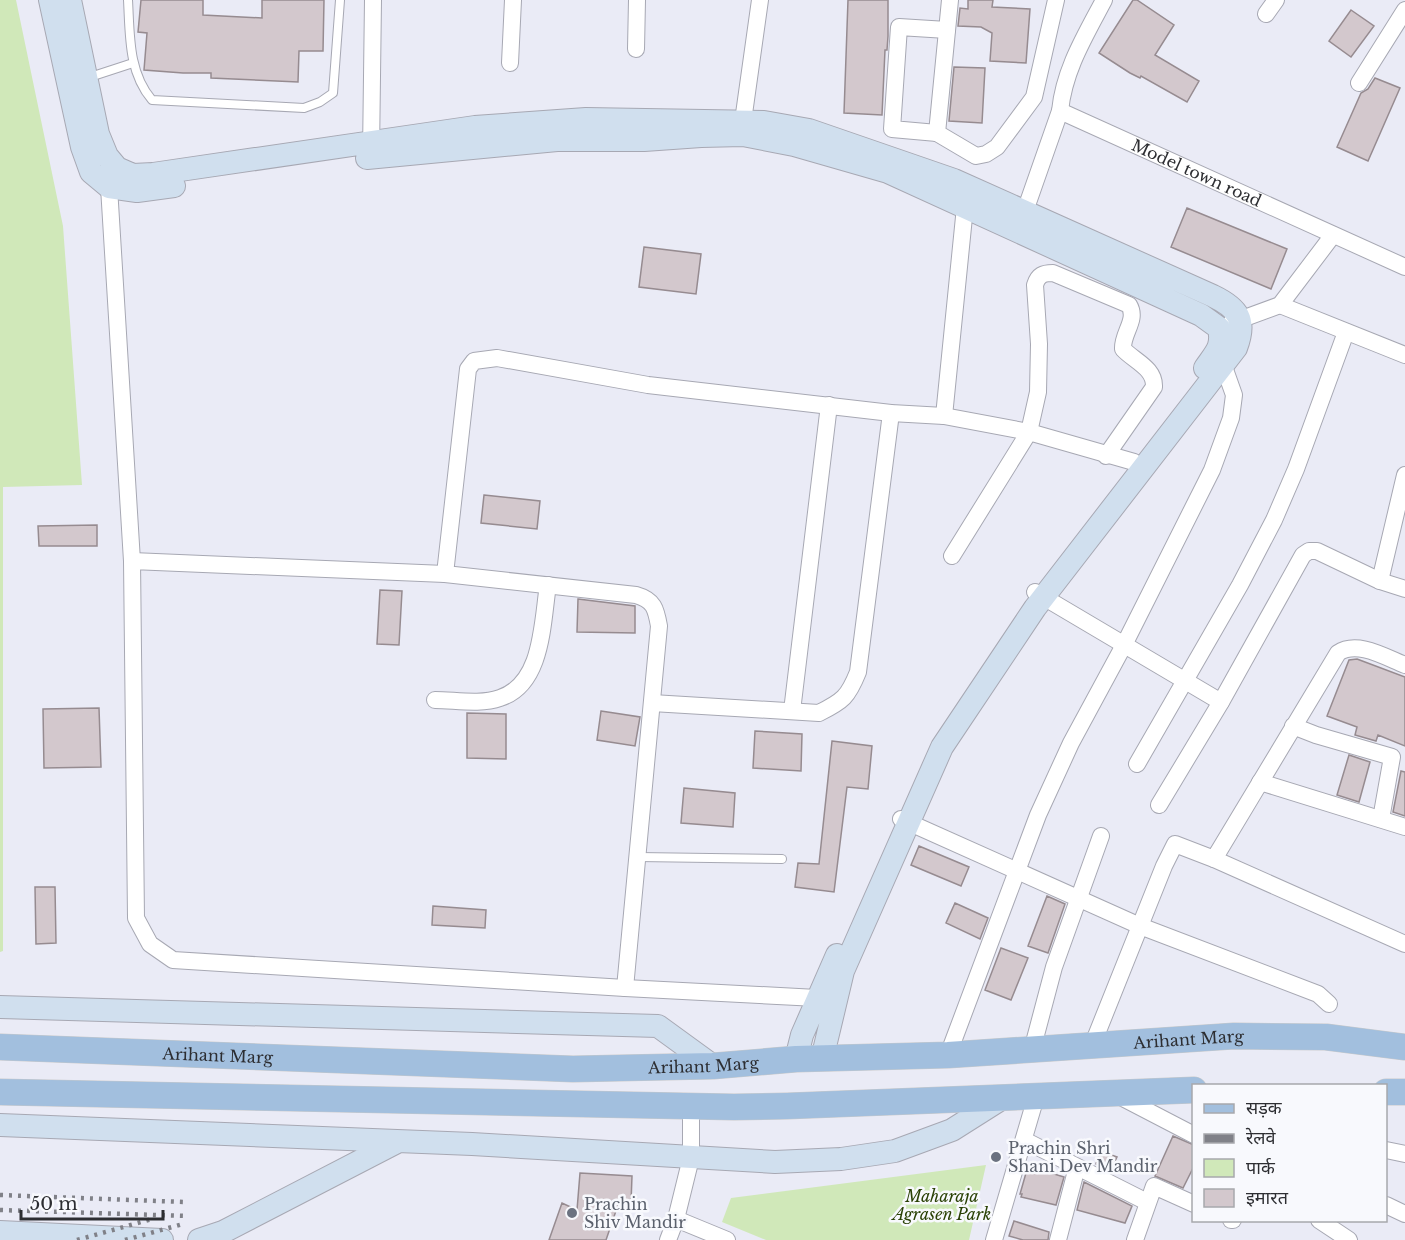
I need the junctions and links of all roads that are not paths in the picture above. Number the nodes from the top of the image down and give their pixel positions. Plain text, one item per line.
1 (50, 0) edge
2 (70, 0) edge
3 (128, 0) edge
4 (339, 0) edge
5 (373, 0) edge
6 (513, 0) edge
7 (637, 0) edge
8 (760, 0) edge
9 (950, 0) edge
10 (1056, 0) edge
11 (1104, 0) edge
12 (1405, 10) edge
13 (947, 30) junction
14 (636, 48) dead end
15 (133, 63) junction
16 (510, 63) dead end
17 (77, 80) junction
18 (1359, 83) dead end
19 (1060, 111) junction
20 (743, 121) junction
21 (937, 133) junction
22 (371, 150) junction
23 (110, 187) junction
24 (965, 207) junction
25 (1021, 222) junction
26 (1333, 235) junction
27 (1405, 267) edge
28 (1280, 305) junction
29 (1229, 324) junction
30 (1346, 332) junction
31 (1405, 356) edge
32 (1223, 364) junction
33 (829, 405) junction
34 (891, 413) junction
35 (944, 416) junction
36 (1029, 432) junction
37 (1106, 456) junction
38 (1139, 465) junction
39 (1405, 475) edge
40 (952, 556) dead end
41 (132, 561) junction
42 (444, 574) junction
43 (1380, 581) junction
44 (548, 585) junction
45 (1405, 589) edge
46 (1039, 594) junction
47 (1124, 645) junction
48 (1405, 665) edge
49 (1184, 680) junction
50 (435, 700) dead end
51 (1221, 702) junction
52 (652, 703) junction
53 (792, 711) junction
54 (1293, 726) junction
55 (1137, 764) dead end
56 (1260, 783) junction
57 (1159, 806) dead end
58 (1381, 819) junction
59 (905, 820) junction
60 (1405, 827) edge
61 (1101, 836) dead end
62 (638, 857) junction
63 (1214, 859) junction
64 (782, 860) dead end
65 (1017, 870) junction
66 (1079, 899) junction
67 (1140, 926) junction
68 (1405, 944) edge
69 (625, 988) junction
70 (817, 998) junction
71 (1329, 1004) dead end
72 (0, 1007) edge
73 (1092, 1046) junction
74 (0, 1047) edge
75 (1405, 1047) edge
76 (1032, 1050) junction
77 (948, 1055) junction
78 (796, 1059) junction
79 (822, 1059) junction
80 (713, 1066) junction
81 (1192, 1090) edge
82 (0, 1092) edge
83 (1387, 1092) edge
84 (1405, 1092) edge
85 (1114, 1094) junction
86 (1036, 1097) junction
87 (1001, 1099) junction
88 (691, 1106) junction
89 (0, 1125) edge
90 (1192, 1134) edge
91 (1024, 1140) junction
92 (398, 1142) junction
93 (1387, 1150) edge
94 (1405, 1154) edge
95 (691, 1158) junction
96 (1077, 1167) junction
97 (1147, 1202) junction
98 (1192, 1203) edge
99 (1387, 1205) edge
100 (1405, 1214) edge
101 (676, 1219) junction
102 (1321, 1222) edge
103 (0, 1232) edge
104 (162, 1240) edge
105 (199, 1240) edge
106 (668, 1240) edge
107 (727, 1240) edge
108 (994, 1240) edge
109 (1059, 1240) edge
110 (1134, 1240) edge
111 (1349, 1240) edge

1 - 17 street
2 - 17 street
3 - 15 lane
4 - 15 lane
5 - 22 street
6 - 16 street
7 - 14 street
8 - 20 street
9 - 13 street
10 - 21 street
11 - 19 street
12 - 18 street
13 - 21 street
13 - 21 street
15 - 17 lane
17 - 22 street
17 - 23 street
19 - 25 street
19 - 26 street, Model town road
20 - 22 street
20 - 25 street
22 - 23 street
22 - 24 street
23 - 41 street
24 - 25 street
24 - 35 street
25 - 29 street
26 - 27 street, Model town road
26 - 28 street
28 - 29 street
28 - 30 street
29 - 32 street
29 - 38 street
30 - 31 street
30 - 49 street
32 - 38 street
32 - 47 street
33 - 34 street
33 - 42 street
33 - 53 street
34 - 35 street
34 - 53 street
35 - 36 street
36 - 37 street
36 - 37 street
36 - 40 street
37 - 38 street
38 - 46 street
39 - 43 street
41 - 42 street
41 - 69 street
42 - 44 street
43 - 45 street
43 - 51 street
44 - 50 street
44 - 52 street
46 - 47 street
46 - 59 street
47 - 49 street
47 - 65 street
48 - 54 street
49 - 51 street
49 - 55 street
51 - 57 street
52 - 53 street
52 - 62 street
54 - 56 street
54 - 58 street
56 - 58 street
56 - 63 street
58 - 60 street
59 - 65 street
59 - 70 street
59 - 79 street
61 - 66 street
62 - 64 lane
62 - 69 street
63 - 67 street
63 - 68 street
65 - 66 street
65 - 77 street
66 - 67 street
66 - 76 street
67 - 71 street
67 - 73 street
69 - 70 street
70 - 78 street
72 - 80 street
73 - 75 main road, Arihant Marg
73 - 76 main road, Arihant Marg
74 - 80 main road, Arihant Marg
76 - 77 main road, Arihant Marg
77 - 79 main road, Arihant Marg
78 - 79 main road, Arihant Marg
78 - 80 main road, Arihant Marg
81 - 85 main road
82 - 88 main road
83 - 84 main road
85 - 86 main road
85 - 90 street
86 - 87 main road
86 - 91 street
87 - 88 main road
87 - 95 street
88 - 95 street
89 - 92 street
91 - 96 street
91 - 108 street
92 - 95 street
92 - 105 street
93 - 94 street
95 - 101 street
96 - 97 street
96 - 109 street
97 - 98 street
97 - 110 street
99 - 100 street
101 - 106 street
101 - 107 street
102 - 111 street
103 - 104 street

